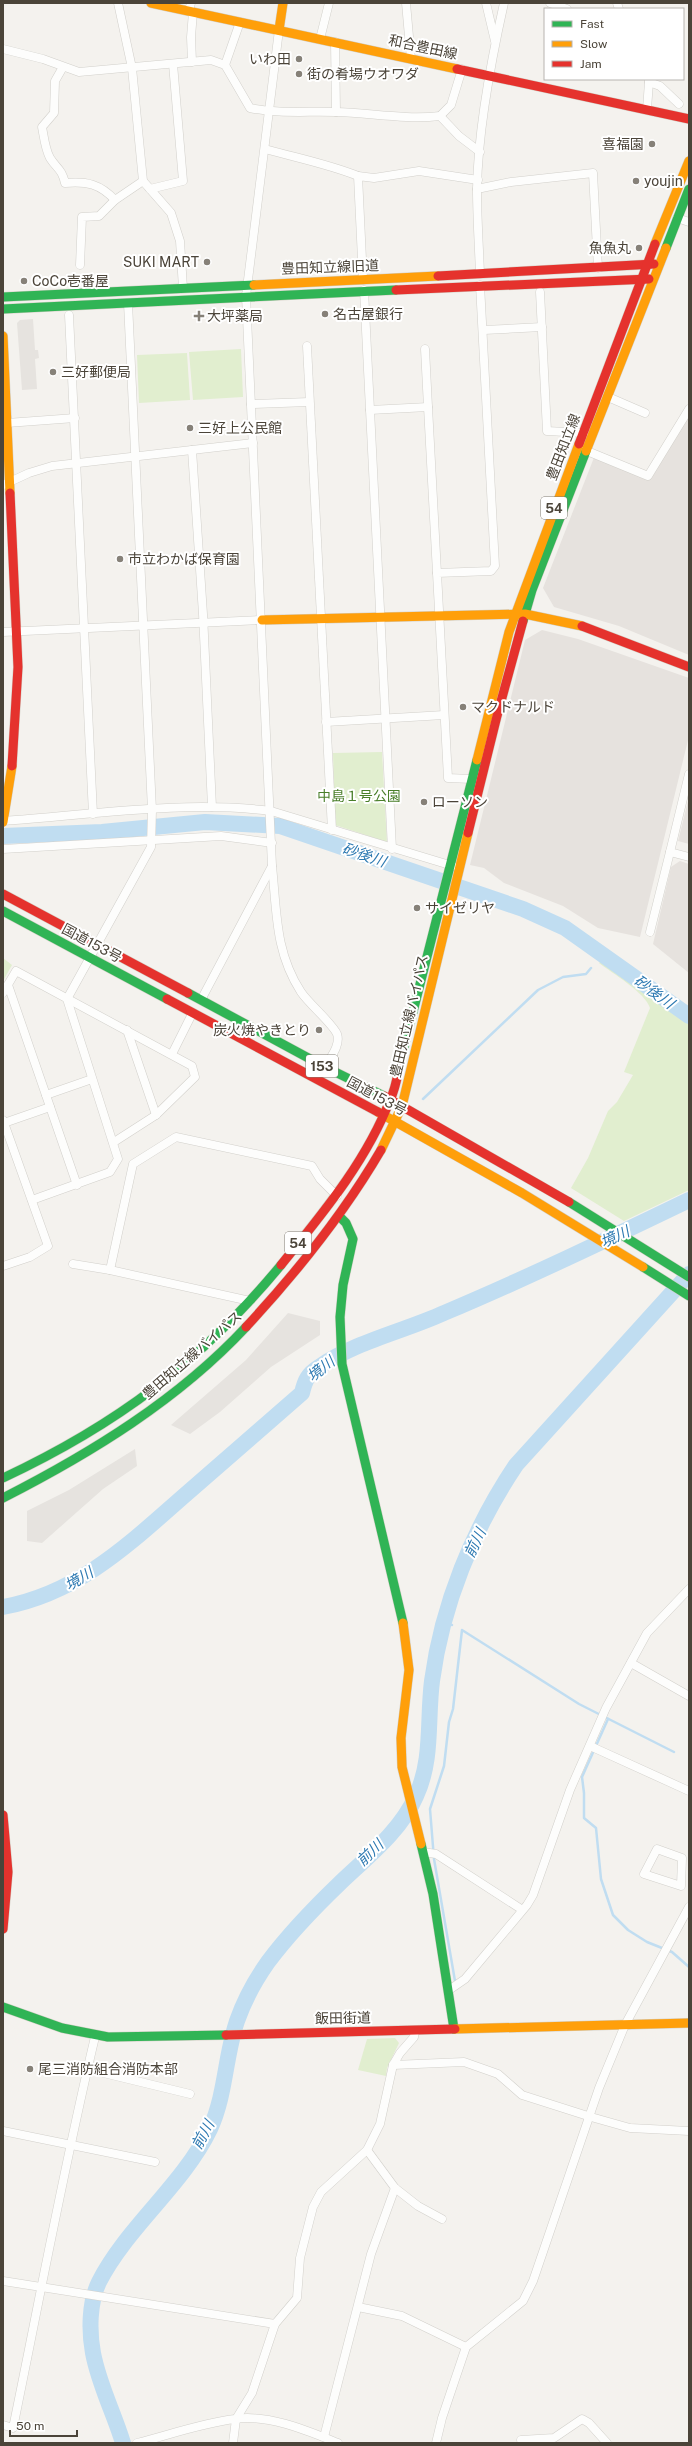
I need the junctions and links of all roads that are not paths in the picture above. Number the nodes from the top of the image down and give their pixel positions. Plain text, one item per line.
1 (118, 3) edge
2 (151, 3) edge
3 (283, 3) edge
4 (329, 3) edge
5 (406, 3) edge
6 (486, 3) edge
7 (504, 3) edge
8 (550, 3) edge
9 (564, 8) edge
10 (191, 9) edge
11 (240, 22) junction
12 (279, 30) junction
13 (320, 39) junction
14 (335, 42) junction
15 (495, 43) junction
16 (3, 49) edge
17 (411, 59) junction
18 (192, 62) junction
19 (174, 64) junction
20 (225, 65) junction
21 (63, 67) junction
22 (132, 68) junction
23 (462, 69) junction
24 (490, 75) junction
25 (649, 81) edge
26 (679, 104) dead end
27 (647, 109) junction
28 (270, 112) junction
29 (336, 112) junction
30 (440, 116) junction
31 (689, 119) edge
32 (266, 148) junction
33 (480, 152) junction
34 (689, 161) edge
35 (358, 176) junction
36 (478, 180) junction
37 (143, 181) junction
38 (150, 189) junction
39 (477, 189) junction
40 (689, 189) edge
41 (114, 200) junction
42 (677, 218) junction
43 (689, 222) edge
44 (648, 264) junction
45 (658, 264) junction
46 (80, 265) dead end
47 (598, 268) junction
48 (480, 274) junction
49 (653, 278) junction
50 (642, 279) junction
51 (363, 280) junction
52 (247, 284) junction
53 (480, 285) junction
54 (183, 288) junction
55 (364, 290) junction
56 (540, 292) dead end
57 (246, 296) junction
58 (3, 297) edge
59 (128, 303) junction
60 (3, 309) edge
61 (69, 315) dead end
62 (542, 327) junction
63 (484, 330) junction
64 (3, 336) edge
65 (307, 346) dead end
66 (425, 349) dead end
67 (608, 397) junction
68 (310, 402) junction
69 (251, 404) junction
70 (428, 407) junction
71 (689, 409) edge
72 (370, 410) junction
73 (645, 413) dead end
74 (75, 418) junction
75 (7, 423) junction
76 (584, 432) junction
77 (253, 444) junction
78 (192, 450) junction
79 (587, 451) junction
80 (135, 458) junction
81 (78, 462) junction
82 (6, 484) edge
83 (437, 573) junction
84 (515, 612) junction
85 (525, 614) junction
86 (439, 615) junction
87 (380, 617) junction
88 (322, 619) junction
89 (262, 620) junction
90 (203, 622) junction
91 (144, 626) junction
92 (85, 629) junction
93 (19, 631) junction
94 (3, 632) edge
95 (689, 667) edge
96 (444, 715) junction
97 (385, 718) junction
98 (326, 722) junction
99 (689, 774) edge
100 (7, 776) edge
101 (471, 779) junction
102 (212, 807) junction
103 (152, 810) junction
104 (93, 814) junction
105 (271, 815) junction
106 (3, 821) edge
107 (332, 830) junction
108 (152, 840) junction
109 (272, 841) junction
110 (392, 848) junction
111 (3, 849) edge
112 (670, 852) junction
113 (689, 857) edge
114 (450, 865) junction
115 (272, 866) junction
116 (459, 868) junction
117 (3, 894) edge
118 (3, 911) edge
119 (650, 932) dead end
120 (98, 946) junction
121 (91, 958) junction
122 (8, 985) junction
123 (3, 993) edge
124 (67, 999) junction
125 (201, 1000) junction
126 (192, 1014) junction
127 (127, 1030) junction
128 (172, 1054) junction
129 (325, 1067) junction
130 (92, 1079) junction
131 (46, 1095) junction
132 (391, 1099) junction
133 (402, 1106) junction
134 (50, 1107) junction
135 (384, 1114) junction
136 (156, 1115) junction
137 (4, 1122) edge
138 (396, 1122) junction
139 (114, 1142) junction
140 (7, 1144) edge
141 (77, 1185) junction
142 (337, 1196) junction
143 (32, 1200) junction
144 (339, 1216) junction
145 (73, 1264) dead end
146 (3, 1265) edge
147 (110, 1270) junction
148 (689, 1277) edge
149 (689, 1296) edge
150 (250, 1301) junction
151 (3, 1478) edge
152 (3, 1498) edge
153 (689, 1589) edge
154 (631, 1663) junction
155 (689, 1696) edge
156 (590, 1746) junction
157 (689, 1791) edge
158 (3, 1815) edge
159 (4, 1828) edge
160 (423, 1852) junction
161 (686, 1873) edge
162 (689, 1907) edge
163 (521, 1909) junction
164 (3, 1929) edge
165 (449, 1990) junction
166 (3, 2007) edge
167 (689, 2023) edge
168 (625, 2025) junction
169 (454, 2029) junction
170 (415, 2030) junction
171 (95, 2037) junction
172 (393, 2065) junction
173 (87, 2069) junction
174 (190, 2094) dead end
175 (591, 2117) junction
176 (3, 2131) edge
177 (689, 2131) edge
178 (69, 2145) junction
179 (367, 2150) junction
180 (155, 2162) dead end
181 (395, 2188) junction
182 (442, 2219) dead end
183 (3, 2281) edge
184 (42, 2288) junction
185 (358, 2307) junction
186 (275, 2324) junction
187 (466, 2347) junction
188 (236, 2419) junction
189 (3, 2425) edge
190 (324, 2437) junction
191 (521, 2440) dead end
192 (137, 2443) edge
193 (233, 2443) edge
194 (338, 2443) edge
195 (436, 2443) edge
196 (607, 2443) edge

1 - 22 street
2 - 10 main road, 和合豊田線
3 - 12 main road
4 - 13 street
5 - 17 street
6 - 15 street
7 - 15 street
8 - 9 street
10 - 11 main road, 和合豊田線
10 - 18 street
11 - 12 main road, 和合豊田線
11 - 20 street
12 - 13 main road, 和合豊田線
12 - 28 street
13 - 14 main road, 和合豊田線
14 - 17 main road, 和合豊田線
14 - 29 street
15 - 24 street
16 - 21 street
17 - 23 main road, 和合豊田線
18 - 19 street
18 - 20 street
19 - 22 street
19 - 38 street
20 - 28 street
21 - 22 street
21 - 41 street
22 - 37 street
23 - 24 main road, 和合豊田線
23 - 30 street
24 - 27 main road, 和合豊田線
24 - 33 street
25 - 26 street
25 - 27 street
27 - 31 main road, 和合豊田線
28 - 29 street
28 - 32 street
29 - 30 street
30 - 33 street
32 - 35 street
32 - 52 street
33 - 36 street
34 - 44 main road, 豊田知立線 / 54
35 - 36 street
35 - 51 street
36 - 39 street
37 - 38 street
37 - 41 street
38 - 54 street
39 - 47 street
39 - 48 street
40 - 42 main road, 豊田知立線 / 54
41 - 46 street
42 - 43 street
42 - 45 main road, 豊田知立線 / 54
44 - 45 main road, 豊田知立線旧道
44 - 47 main road, 豊田知立線旧道
44 - 50 main road, 豊田知立線 / 54
45 - 49 main road, 豊田知立線 / 54
47 - 48 main road, 豊田知立線旧道
48 - 51 main road, 豊田知立線旧道
49 - 50 main road, 豊田知立線旧道
49 - 67 main road, 豊田知立線 / 54
50 - 53 main road, 豊田知立線旧道
50 - 76 main road, 豊田知立線 / 54
51 - 52 main road, 豊田知立線旧道
52 - 54 main road, 豊田知立線旧道
52 - 57 street
53 - 55 main road, 豊田知立線旧道
53 - 63 street
54 - 58 main road, 豊田知立線旧道
55 - 57 main road, 豊田知立線旧道
55 - 72 street
56 - 62 street
57 - 59 main road, 豊田知立線旧道
57 - 69 street
59 - 60 main road, 豊田知立線旧道
59 - 80 street
61 - 74 street
62 - 63 street
62 - 76 street
63 - 83 street
64 - 75 main road
65 - 68 street
66 - 70 street
67 - 73 street
67 - 79 main road, 豊田知立線 / 54
68 - 69 street
68 - 88 street
69 - 77 street
70 - 72 street
70 - 83 street
71 - 79 street
72 - 87 street
74 - 75 street
74 - 81 street
75 - 82 main road
76 - 84 main road, 豊田知立線 / 54
77 - 78 street
77 - 89 street
78 - 80 street
78 - 90 street
79 - 85 main road, 豊田知立線 / 54
80 - 81 street
80 - 91 street
81 - 82 street
81 - 92 street
82 - 93 main road
83 - 86 street
84 - 85 main road
84 - 86 main road
84 - 101 main road, 豊田知立線 / 54
85 - 95 main road
85 - 116 main road, 豊田知立線 / 54
86 - 87 main road
86 - 96 street
87 - 88 main road
87 - 97 street
88 - 89 main road
88 - 98 street
89 - 90 street
89 - 105 street
90 - 91 street
90 - 102 street
91 - 92 street
91 - 103 street
92 - 93 street
92 - 104 street
93 - 94 street
93 - 100 main road
96 - 97 street
96 - 101 street
97 - 98 street
97 - 110 street
98 - 107 street
99 - 112 street
100 - 106 main road
101 - 114 main road, 豊田知立線 / 54
102 - 103 street
102 - 105 street
103 - 104 street
103 - 108 street
104 - 106 street
105 - 107 street
105 - 109 street
107 - 110 street
108 - 109 street
108 - 111 street
108 - 120 street
109 - 115 street
110 - 114 street
112 - 113 street
112 - 119 street
114 - 116 street
114 - 132 main road, 豊田知立線バイパス / 54
115 - 125 street
115 - 129 street
116 - 133 main road, 豊田知立線バイパス / 54
117 - 120 main road, 国道153号 / 153
118 - 121 main road, 国道153号 / 153
120 - 121 street
120 - 125 main road, 国道153号 / 153
121 - 124 street
121 - 126 main road, 国道153号 / 153
122 - 123 street
122 - 124 street
122 - 131 street
124 - 127 street
124 - 130 street
125 - 129 main road, 国道153号 / 153
126 - 128 street
126 - 135 main road, 国道153号 / 153
127 - 128 street
127 - 136 street
128 - 136 street
129 - 132 main road, 国道153号 / 153
130 - 131 street
130 - 139 street
131 - 134 street
132 - 133 main road, 国道153号 / 153
132 - 135 main road, 豊田知立線バイパス / 54
133 - 138 main road, 豊田知立線バイパス / 54
133 - 148 main road, 国道153号 / 153
134 - 137 street
134 - 141 street
135 - 138 main road, 国道153号 / 153
135 - 142 main road, 豊田知立線バイパス / 54
136 - 139 street
137 - 140 street
138 - 144 main road, 豊田知立線バイパス / 54
138 - 149 main road, 国道153号 / 153
139 - 141 street
140 - 143 street
141 - 143 street
142 - 147 street
142 - 150 main road, 豊田知立線バイパス / 54
143 - 146 street
144 - 152 main road, 豊田知立線バイパス / 54
144 - 160 main road
145 - 147 street
147 - 150 street
150 - 151 main road, 豊田知立線バイパス / 54
153 - 154 street
154 - 155 street
154 - 156 street
156 - 157 street
156 - 163 street
158 - 159 main road
159 - 164 main road
160 - 163 street
160 - 165 main road
161 - 161 street
162 - 168 street
163 - 165 street
165 - 169 main road
166 - 171 main road, 飯田街道
167 - 168 main road, 飯田街道
168 - 169 main road, 飯田街道
168 - 175 street
169 - 170 main road, 飯田街道
170 - 171 main road, 飯田街道
170 - 172 street
171 - 173 street
172 - 175 street
172 - 179 street
173 - 174 street
173 - 178 street
175 - 177 street
175 - 187 street
176 - 178 street
178 - 180 street
178 - 184 street
179 - 181 street
179 - 186 street
181 - 182 street
181 - 185 street
183 - 184 street
184 - 186 street
184 - 189 street
185 - 187 street
185 - 190 street
186 - 188 street
187 - 195 street
188 - 190 street
188 - 192 street
188 - 193 street
190 - 194 street
191 - 196 street

